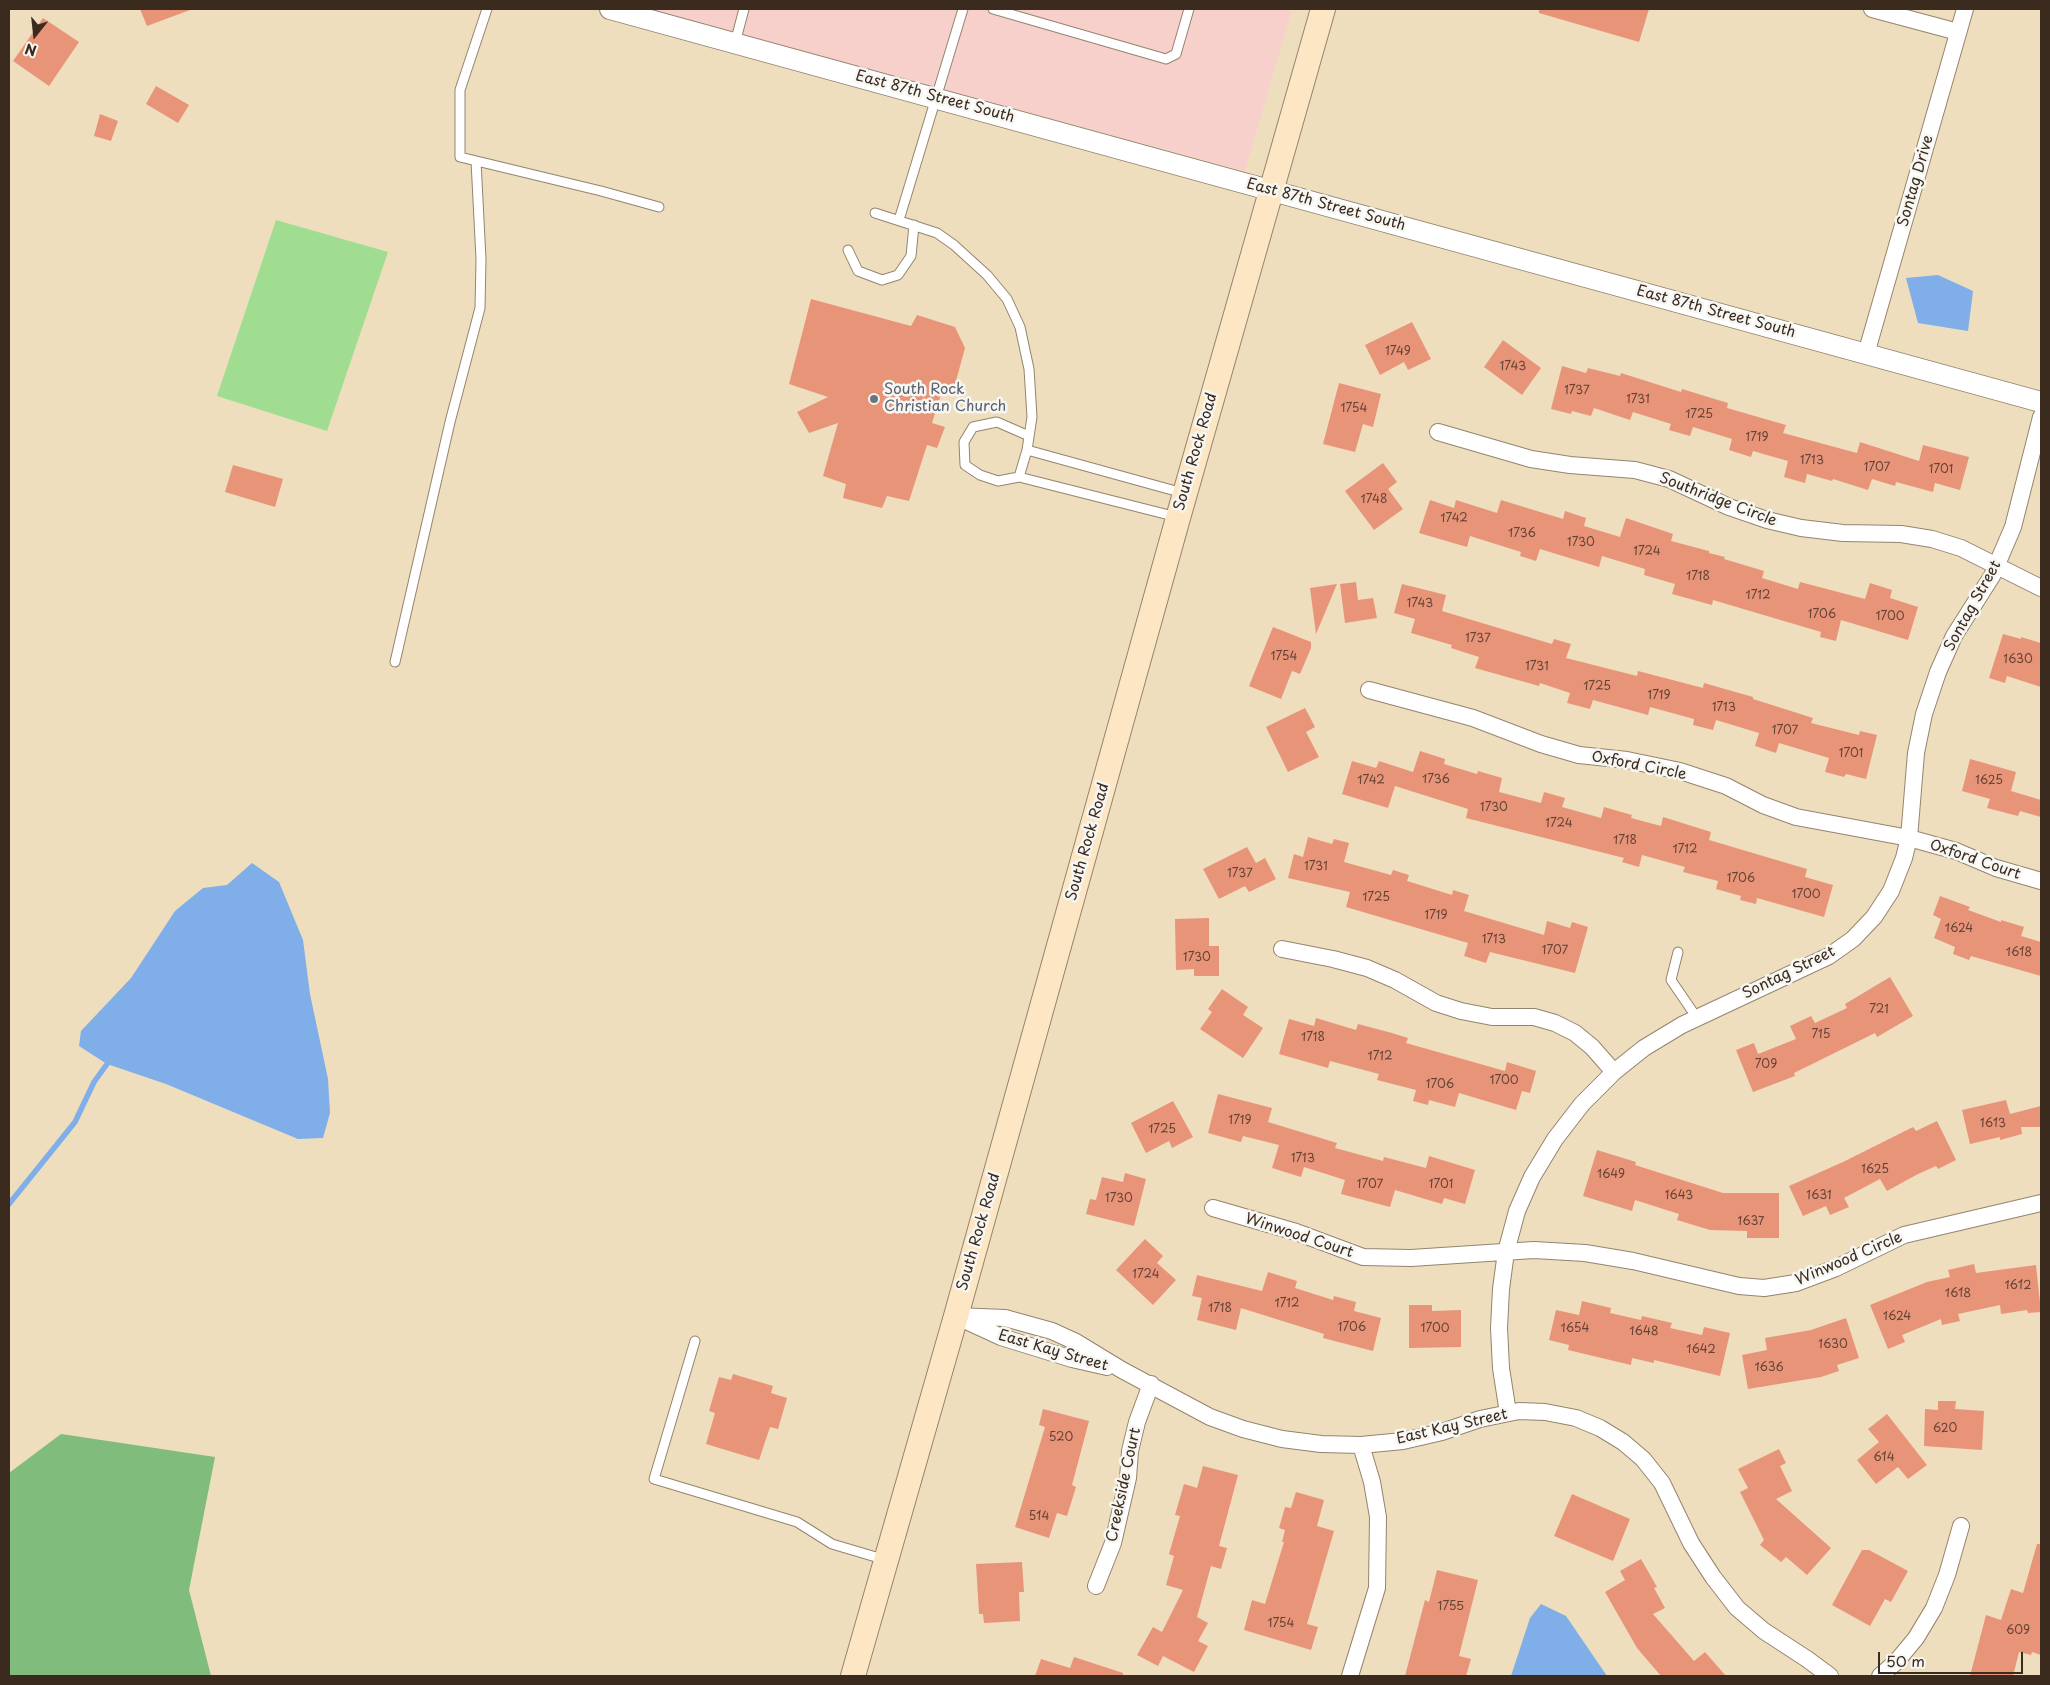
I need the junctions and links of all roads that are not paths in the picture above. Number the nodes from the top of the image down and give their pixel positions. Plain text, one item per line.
1 (488, 9) edge
2 (610, 9) edge
3 (744, 9) edge
4 (963, 9) edge
5 (993, 9) edge
6 (1189, 9) edge
7 (1323, 9) edge
8 (1872, 9) edge
9 (1965, 9) edge
10 (1958, 32) junction
11 (735, 43) junction
12 (937, 97) junction
13 (476, 161) junction
14 (1271, 189) junction
15 (659, 207) dead end
16 (875, 213) dead end
17 (899, 220) junction
18 (914, 225) junction
19 (848, 250) dead end
20 (1866, 354) junction
21 (2041, 402) edge
22 (2041, 417) edge
23 (1438, 432) dead end
24 (1029, 436) junction
25 (1027, 450) junction
26 (1019, 477) junction
27 (1185, 494) junction
28 (1178, 518) junction
29 (1997, 565) junction
30 (2041, 588) edge
31 (395, 662) dead end
32 (1369, 690) dead end
33 (1909, 838) junction
34 (2041, 881) edge
35 (1282, 950) dead end
36 (1678, 952) dead end
37 (1697, 1018) junction
38 (1614, 1072) junction
39 (2041, 1203) edge
40 (1213, 1208) dead end
41 (1506, 1252) junction
42 (956, 1316) junction
43 (695, 1341) dead end
44 (1151, 1384) junction
45 (1508, 1413) junction
46 (1361, 1444) junction
47 (1961, 1526) dead end
48 (886, 1560) junction
49 (1096, 1586) dead end
50 (853, 1676) edge
51 (1350, 1676) edge
52 (1830, 1676) edge
53 (1880, 1676) edge

1 - 13 lane
2 - 11 street, East 87th Street South
3 - 11 lane
4 - 12 lane
5 - 6 lane
7 - 14 main road, South Rock Road
8 - 10 street
9 - 10 street, Sontag Drive
10 - 20 street, Sontag Drive
11 - 12 street, East 87th Street South
12 - 14 street, East 87th Street South
12 - 17 lane
13 - 15 lane
13 - 31 lane
14 - 20 street, East 87th Street South
14 - 27 main road, South Rock Road
16 - 17 lane
17 - 18 lane
18 - 19 lane
18 - 24 lane
20 - 21 street, East 87th Street South
22 - 29 street, Sontag Street
23 - 29 street, Southridge Circle
24 - 25 lane
24 - 26 lane
25 - 26 lane
25 - 27 lane
26 - 28 lane
27 - 28 main road, South Rock Road
28 - 42 main road, South Rock Road
29 - 30 street, Southridge Circle
29 - 33 street, Sontag Street
32 - 33 street, Oxford Circle
33 - 34 street, Oxford Court
33 - 37 street, Sontag Street
35 - 38 street
36 - 37 lane
37 - 38 street, Sontag Street
38 - 41 street, Sontag Street
39 - 41 street, Winwood Circle
40 - 41 street, Winwood Court
41 - 45 street, Sontag Street
42 - 44 street, East Kay Street
42 - 48 main road, South Rock Road
43 - 48 lane
44 - 46 street, East Kay Street
44 - 49 street, Creekside Court
45 - 46 street, East Kay Street
45 - 52 street, East Kay Street
46 - 51 street
47 - 53 street
48 - 50 main road, South Rock Road

